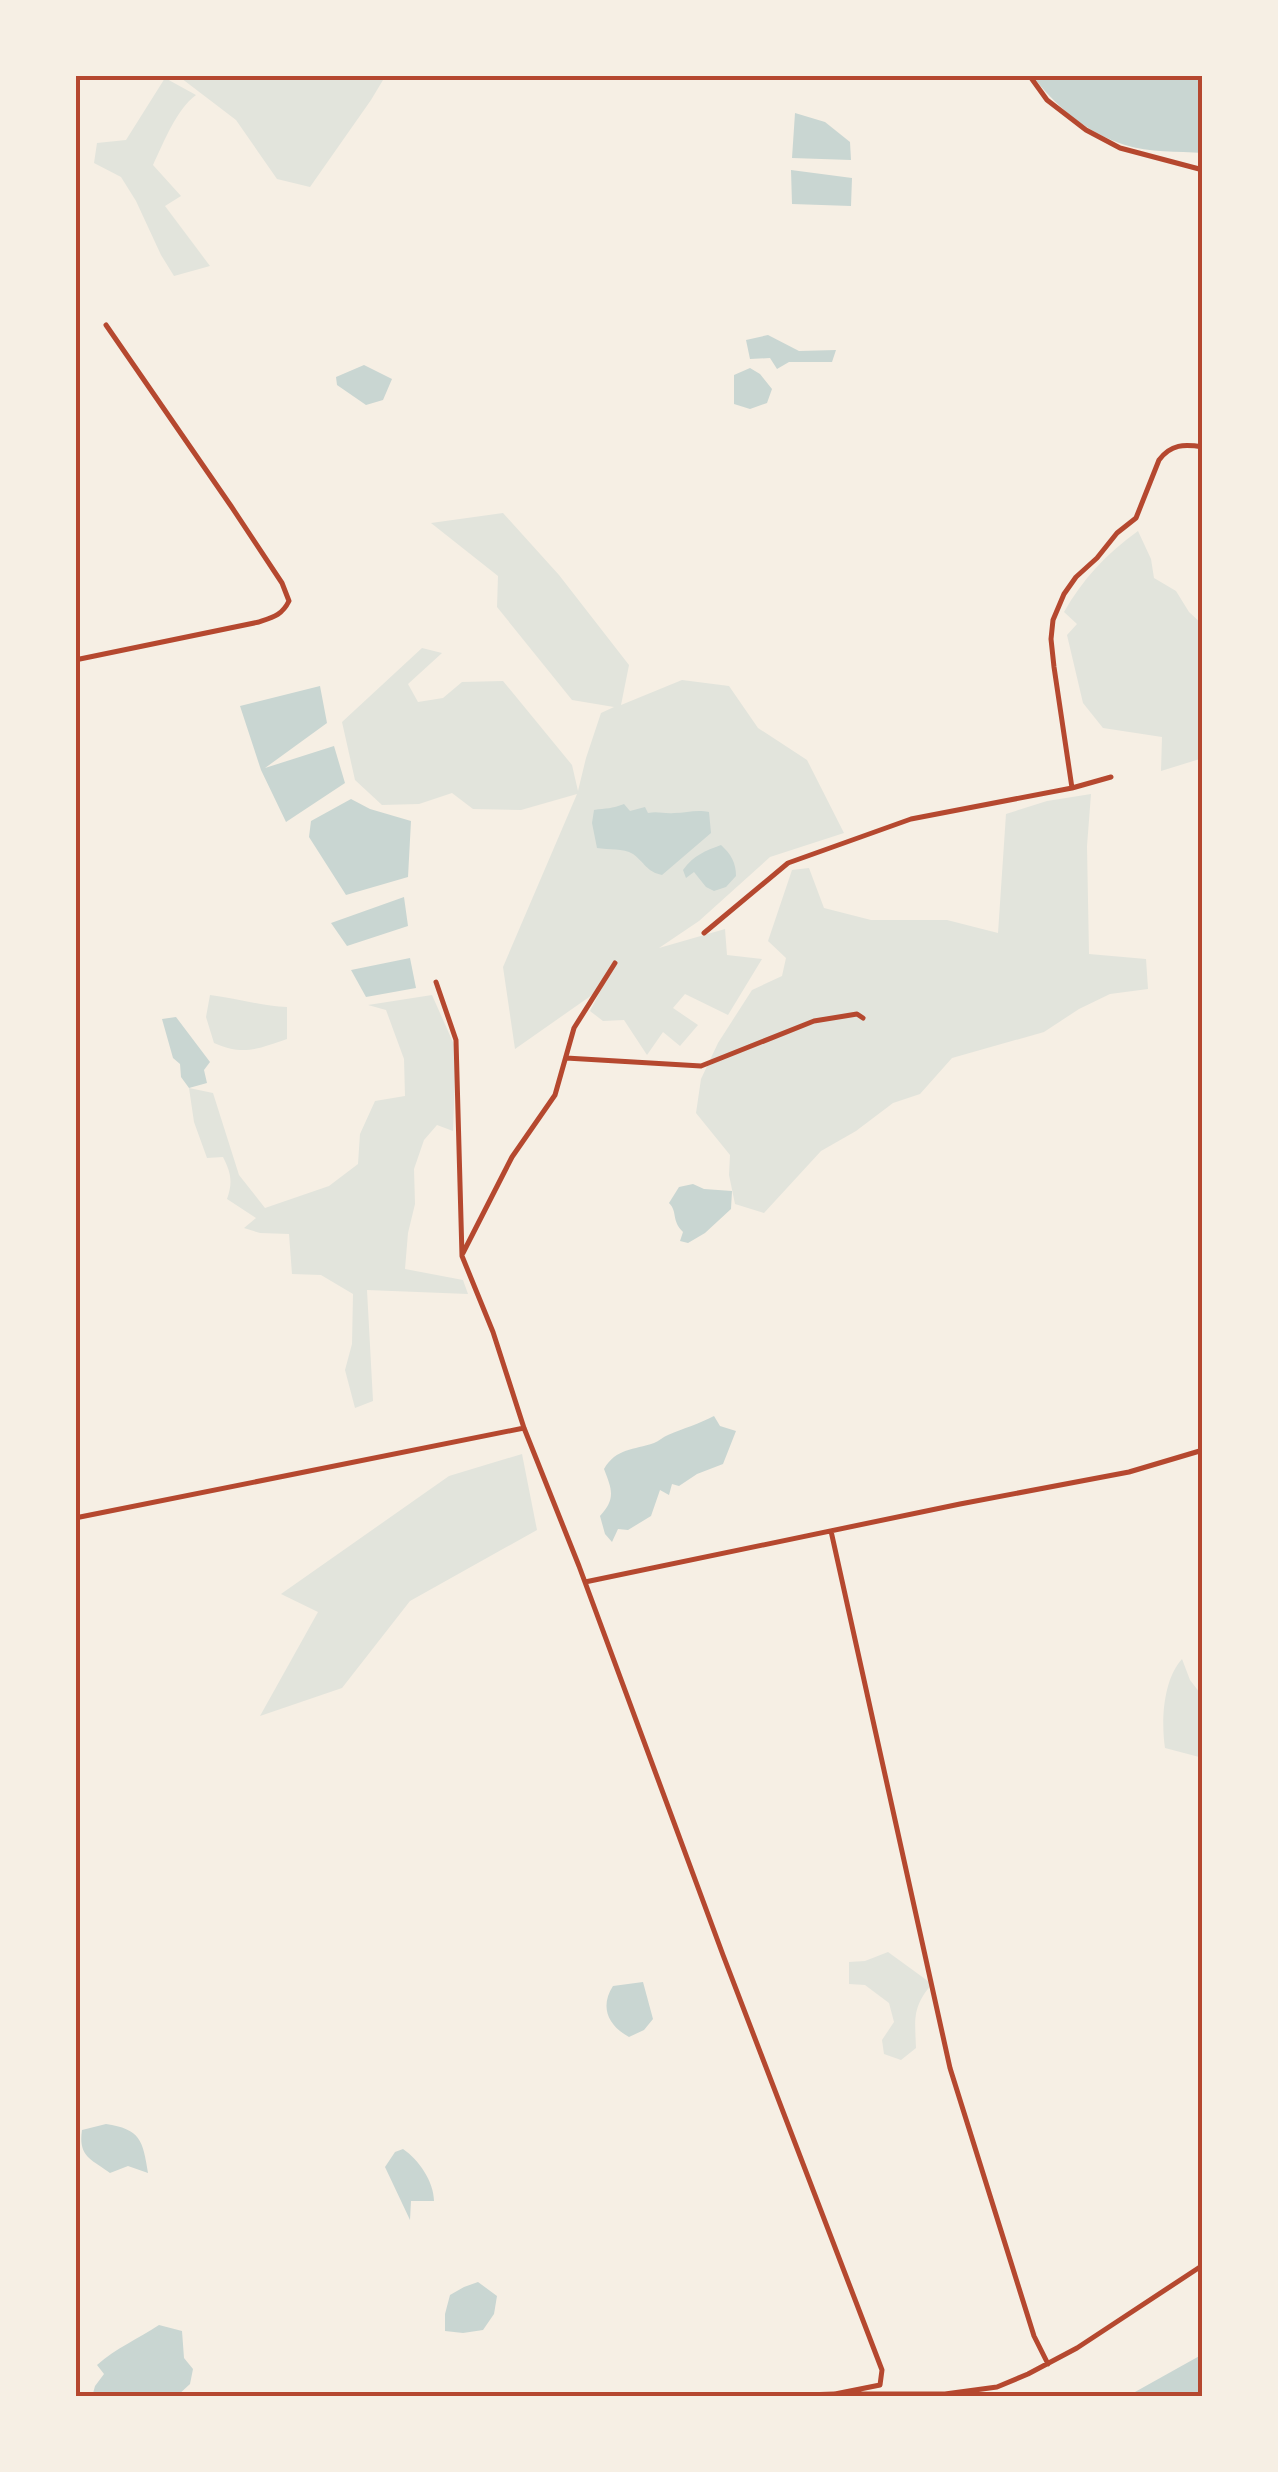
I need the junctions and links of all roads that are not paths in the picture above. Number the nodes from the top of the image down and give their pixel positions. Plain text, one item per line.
1 (1029, 75) edge
2 (1203, 170) edge
3 (106, 325) dead end
4 (1203, 447) edge
5 (75, 660) edge
6 (1111, 777) dead end
7 (1072, 788) junction
8 (704, 932) dead end
9 (616, 963) dead end
10 (436, 982) dead end
11 (863, 1018) dead end
12 (566, 1058) junction
13 (462, 1256) junction
14 (524, 1428) junction
15 (1203, 1450) edge
16 (75, 1518) edge
17 (832, 1531) junction
18 (585, 1582) junction
19 (1203, 2265) edge
20 (1048, 2364) junction
21 (836, 2394) junction
22 (748, 2397) edge

1 - 2 street
3 - 5 street
4 - 7 street
6 - 7 street
7 - 8 street
9 - 12 street
10 - 13 street
11 - 12 street
12 - 13 street
13 - 14 street
14 - 16 street
14 - 18 street
15 - 17 street
17 - 18 street
17 - 20 street
18 - 21 street
19 - 20 street
20 - 21 street
21 - 22 street

